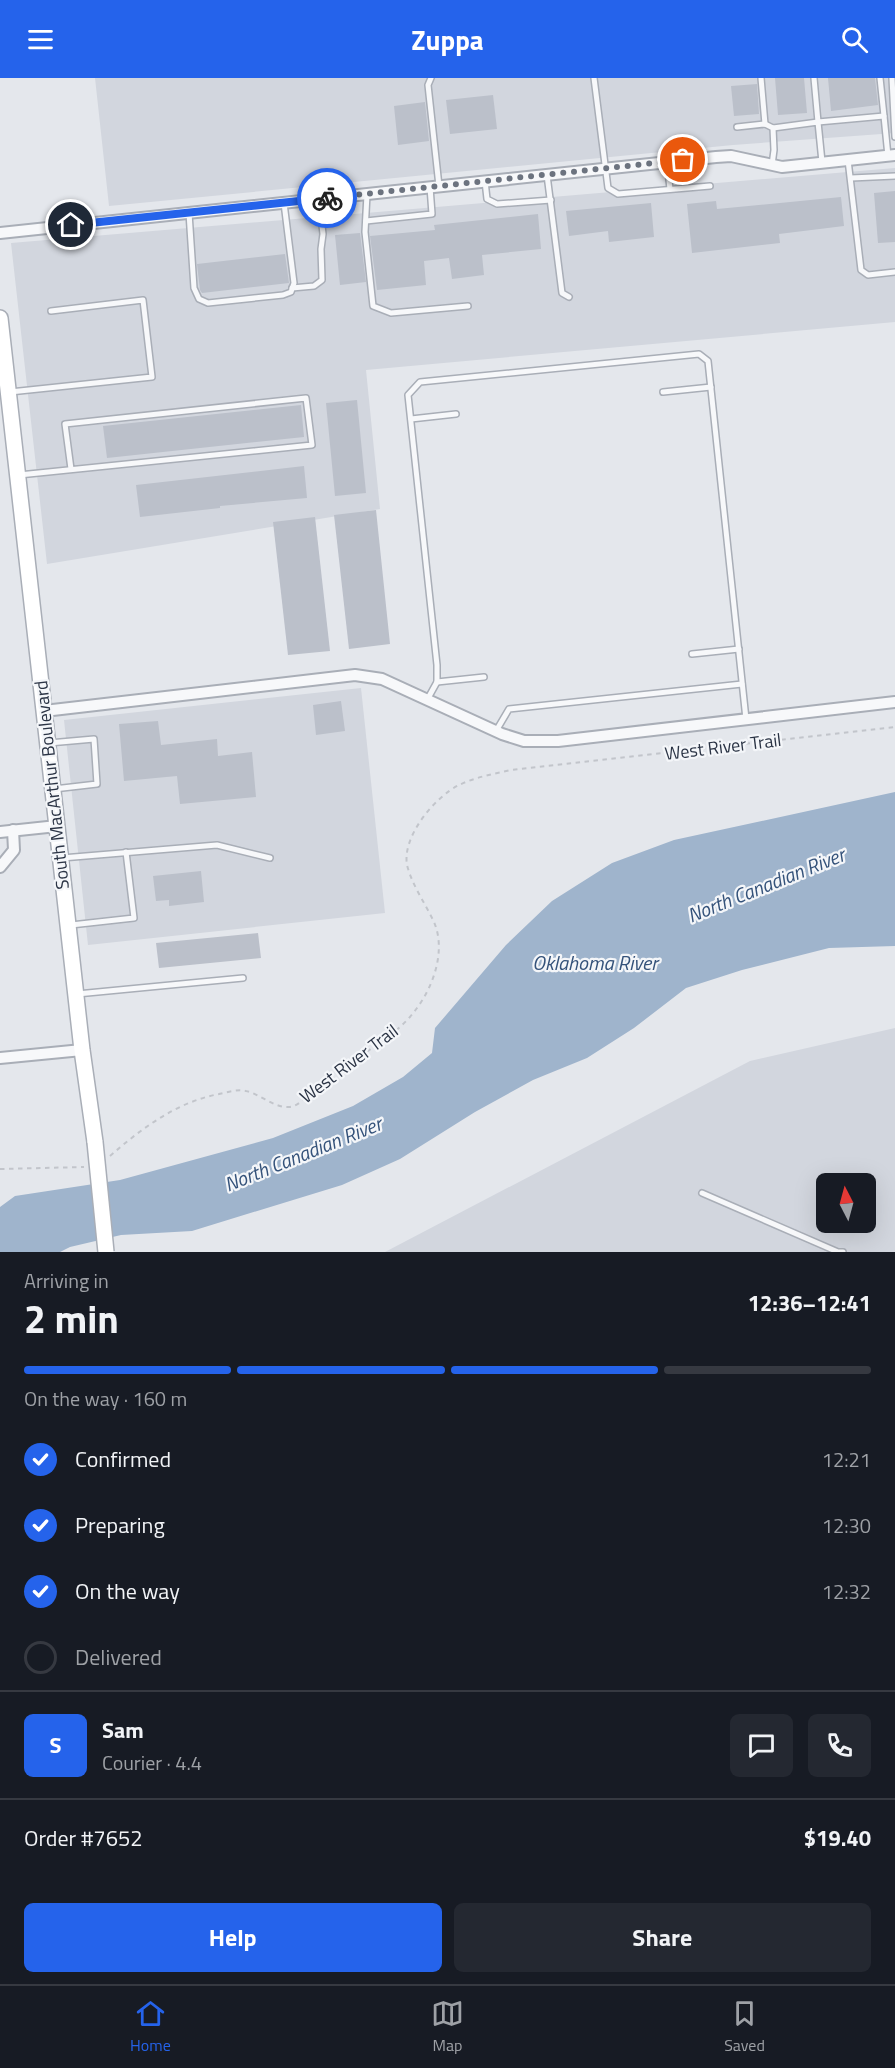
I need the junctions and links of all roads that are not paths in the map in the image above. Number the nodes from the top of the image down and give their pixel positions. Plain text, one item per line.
1 (430, 78) edge
2 (594, 78) edge
3 (761, 78) edge
4 (814, 78) edge
5 (880, 78) edge
6 (892, 78) edge
7 (884, 116) junction
8 (818, 122) junction
9 (765, 124) junction
10 (737, 127) dead end
11 (773, 128) junction
12 (895, 137) edge
13 (892, 155) edge
14 (848, 160) junction
15 (667, 162) junction
16 (822, 162) junction
17 (772, 165) junction
18 (606, 169) junction
19 (547, 175) junction
20 (895, 176) edge
21 (851, 178) junction
22 (485, 181) junction
23 (710, 186) dead end
24 (435, 187) junction
25 (670, 189) junction
26 (367, 194) junction
27 (319, 199) junction
28 (551, 200) junction
29 (284, 203) junction
30 (189, 213) junction
31 (366, 221) junction
32 (0, 232) edge
33 (895, 272) edge
34 (292, 288) junction
35 (569, 297) dead end
36 (468, 306) dead end
37 (51, 311) dead end
38 (0, 318) edge
39 (711, 387) junction
40 (663, 392) dead end
41 (6, 405) edge
42 (456, 414) dead end
43 (411, 419) junction
44 (70, 469) junction
45 (18, 476) junction
46 (739, 649) junction
47 (692, 654) dead end
48 (484, 677) dead end
49 (437, 682) junction
50 (742, 684) junction
51 (427, 700) junction
52 (895, 702) edge
53 (44, 711) junction
54 (746, 719) junction
55 (496, 731) junction
56 (48, 744) junction
57 (53, 789) junction
58 (57, 826) junction
59 (13, 830) junction
60 (0, 832) edge
61 (126, 852) junction
62 (60, 858) junction
63 (270, 858) dead end
64 (0, 867) edge
65 (68, 926) junction
66 (243, 978) dead end
67 (76, 994) junction
68 (82, 1050) junction
69 (0, 1058) edge
70 (702, 1192) dead end
71 (106, 1252) edge
72 (843, 1252) edge

1 - 24 lane
2 - 18 lane
3 - 9 lane
4 - 8 lane
5 - 7 lane
6 - 12 lane
7 - 8 lane
7 - 13 lane
8 - 11 lane
8 - 16 lane
9 - 10 lane
9 - 11 lane
11 - 17 lane
13 - 14 street
14 - 16 street
14 - 21 lane
15 - 17 street
15 - 18 street
15 - 25 lane
16 - 17 street
18 - 19 street
18 - 25 lane
19 - 22 street
19 - 28 lane
20 - 21 lane
21 - 33 lane
22 - 24 street
22 - 28 lane
23 - 25 lane
24 - 26 street
24 - 31 lane
26 - 27 street
26 - 31 lane
27 - 29 street
27 - 34 lane
28 - 35 lane
29 - 30 street
29 - 34 lane
30 - 32 street
30 - 34 lane
31 - 36 lane
37 - 41 lane
38 - 41 main road, South MacArthur Boulevard
39 - 40 lane
39 - 43 lane
39 - 46 lane
41 - 45 main road, South MacArthur Boulevard
42 - 43 lane
43 - 49 lane
44 - 44 lane
44 - 45 lane
45 - 53 main road, South MacArthur Boulevard
46 - 47 lane
46 - 50 lane
48 - 49 lane
49 - 51 lane
50 - 54 lane
50 - 55 lane
51 - 53 street
51 - 55 street
52 - 54 street
53 - 56 main road, South MacArthur Boulevard
54 - 55 street
56 - 57 main road, South MacArthur Boulevard
56 - 57 lane
57 - 58 main road, South MacArthur Boulevard
58 - 59 street
58 - 62 main road, South MacArthur Boulevard
59 - 60 street
59 - 64 street
61 - 62 lane
61 - 63 lane
61 - 65 lane
62 - 65 main road, South MacArthur Boulevard
65 - 67 main road, South MacArthur Boulevard
66 - 67 lane
67 - 68 main road, South MacArthur Boulevard
68 - 69 street
68 - 71 main road, South MacArthur Boulevard, bridge
70 - 72 lane

